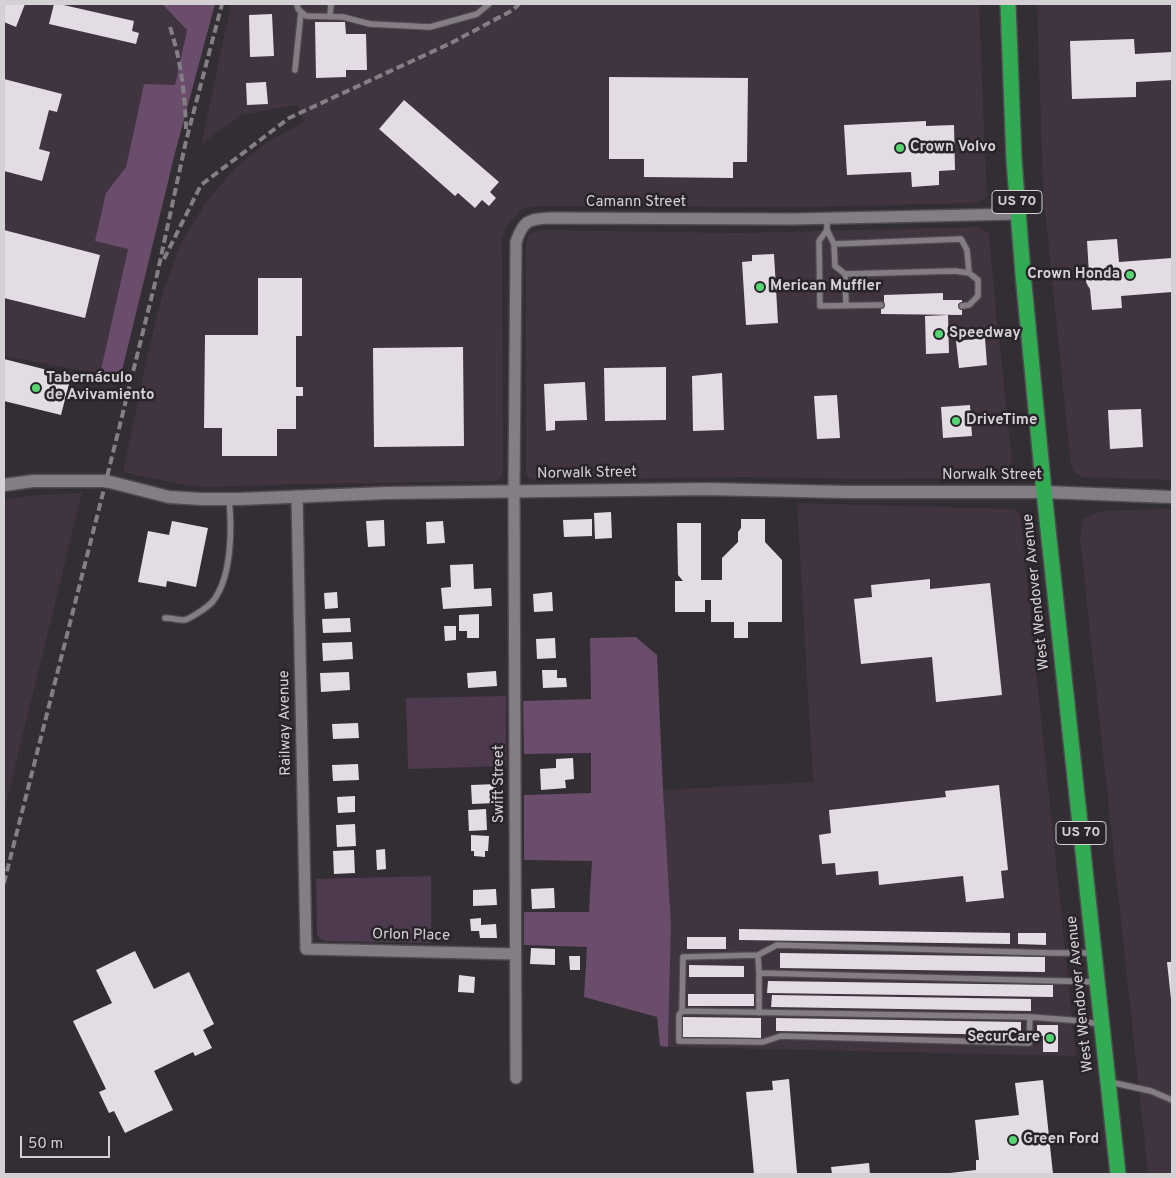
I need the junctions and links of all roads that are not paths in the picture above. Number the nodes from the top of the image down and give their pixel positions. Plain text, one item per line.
1 (297, 4) edge
2 (331, 4) edge
3 (489, 4) edge
4 (1008, 4) edge
5 (301, 12) junction
6 (330, 16) junction
7 (295, 70) dead end
8 (1017, 214) junction
9 (827, 224) junction
10 (834, 244) junction
11 (969, 273) junction
12 (845, 274) junction
13 (881, 305) dead end
14 (846, 306) junction
15 (962, 306) dead end
16 (4, 485) edge
17 (514, 491) junction
18 (1044, 492) junction
19 (297, 496) junction
20 (1172, 497) edge
21 (229, 499) junction
22 (165, 618) dead end
23 (306, 948) joint
24 (1094, 953) junction
25 (516, 954) junction
26 (758, 955) junction
27 (758, 973) junction
28 (1097, 982) junction
29 (682, 1011) junction
30 (759, 1013) junction
31 (1030, 1017) junction
32 (1102, 1024) junction
33 (516, 1078) dead end
34 (1108, 1082) junction
35 (1172, 1100) edge
36 (1118, 1174) edge

1 - 5 lane
2 - 6 lane
3 - 6 lane
4 - 8 highway, West Wendover Avenue / US 70
5 - 6 lane
5 - 7 lane
8 - 9 street, Camann Street
8 - 18 highway, West Wendover Avenue / US 70
9 - 10 lane
9 - 14 lane
9 - 17 street, Camann Street
10 - 11 lane
10 - 12 lane
11 - 12 lane
11 - 15 lane
12 - 14 lane
13 - 14 lane
16 - 21 street, Norwalk Street
17 - 18 street, Norwalk Street
17 - 19 street, Norwalk Street
17 - 25 street, Swift Street
18 - 20 street, Norwalk Street
18 - 24 highway, West Wendover Avenue / US 70
19 - 21 street, Norwalk Street
19 - 23 street, Railway Avenue
21 - 22 lane
23 - 25 street, Orlon Place
24 - 26 lane
24 - 28 highway, West Wendover Avenue / US 70
25 - 33 street, Swift Street
26 - 27 lane
26 - 29 lane
27 - 28 lane
27 - 30 lane
28 - 32 highway, West Wendover Avenue / US 70
29 - 30 lane
29 - 31 lane
30 - 31 lane
31 - 32 lane
32 - 34 highway, West Wendover Avenue / US 70
34 - 35 lane
34 - 36 highway, West Wendover Avenue / US 70

